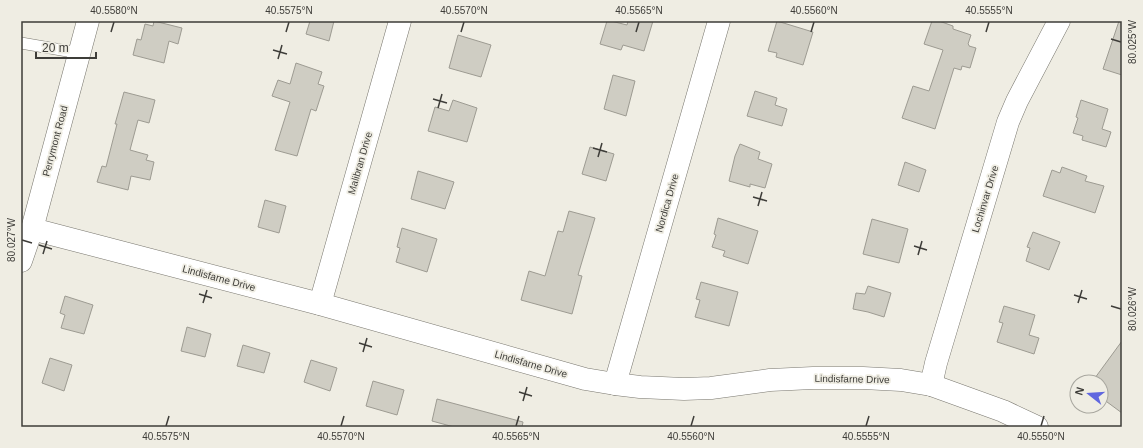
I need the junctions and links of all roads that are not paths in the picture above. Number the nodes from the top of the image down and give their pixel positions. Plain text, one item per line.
1 (88, 21) edge
2 (400, 21) edge
3 (719, 21) edge
4 (1059, 21) edge
5 (21, 43) edge
6 (79, 53) junction
7 (32, 229) junction
8 (21, 261) edge
9 (320, 304) junction
10 (615, 384) junction
11 (931, 385) junction
12 (1037, 427) edge

1 - 6 street, Perrymont Road
2 - 9 street, Malibran Drive
3 - 10 street, Nordica Drive
4 - 11 street, Lochinvar Drive
5 - 6 lane
6 - 7 street, Perrymont Road
7 - 8 street, Perrymont Road
7 - 9 street, Lindisfarne Drive
9 - 10 street, Lindisfarne Drive
10 - 11 street, Lindisfarne Drive
11 - 12 street, Lindisfarne Drive

